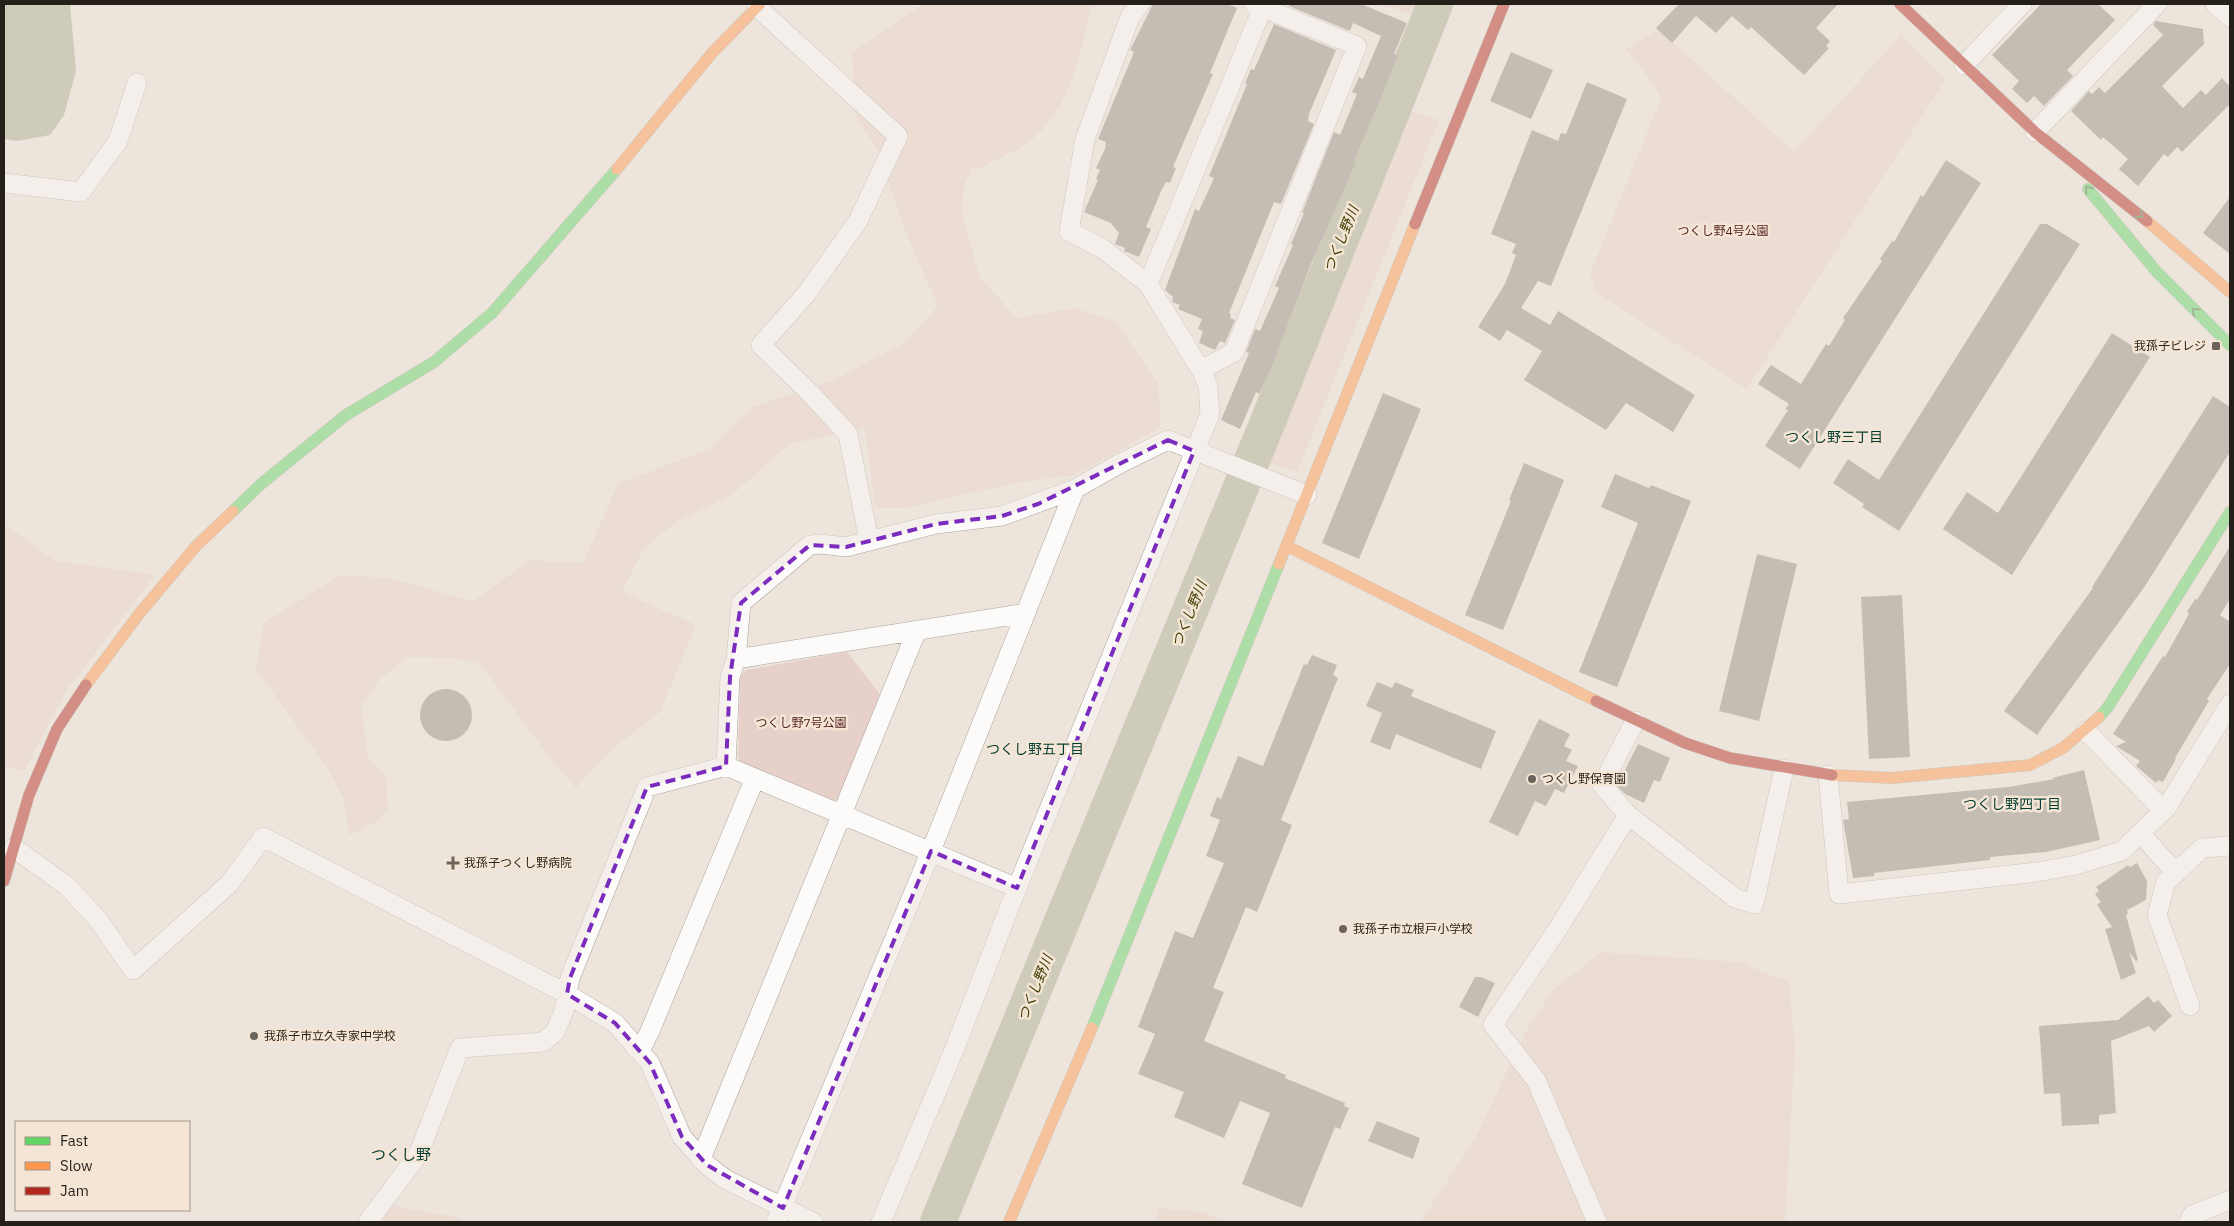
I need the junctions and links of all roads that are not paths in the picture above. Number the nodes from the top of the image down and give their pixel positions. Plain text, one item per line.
1 (1140, 4) edge
2 (1504, 4) edge
3 (1900, 4) edge
4 (2022, 4) edge
5 (2157, 4) edge
6 (2215, 4) edge
7 (759, 5) edge
8 (1258, 6) edge
9 (2230, 17) edge
10 (1964, 65) junction
11 (137, 83) dead end
12 (2035, 132) junction
13 (2060, 153) junction
14 (4, 183) edge
15 (1148, 284) junction
16 (2230, 292) edge
17 (2230, 345) edge
18 (1201, 370) junction
19 (1194, 451) junction
20 (1075, 489) junction
21 (1307, 495) junction
22 (2230, 512) edge
23 (869, 541) junction
24 (1288, 546) junction
25 (1026, 613) junction
26 (917, 630) junction
27 (736, 659) junction
28 (2230, 704) edge
29 (1635, 721) junction
30 (2224, 729) edge
31 (2086, 731) junction
32 (726, 766) junction
33 (1784, 768) junction
34 (1828, 775) junction
35 (755, 778) junction
36 (2163, 810) junction
37 (842, 813) junction
38 (1628, 815) junction
39 (2140, 833) junction
40 (14, 848) junction
41 (2230, 848) edge
42 (931, 851) junction
43 (2176, 873) junction
44 (4, 881) edge
45 (1017, 888) junction
46 (568, 994) junction
47 (2190, 1006) dead end
48 (636, 1048) junction
49 (701, 1158) junction
50 (2230, 1200) edge
51 (779, 1215) edge
52 (368, 1222) edge
53 (813, 1222) edge
54 (881, 1222) edge
55 (1009, 1222) edge
56 (1598, 1222) edge
57 (2189, 1222) edge

1 - 15 street
2 - 21 street
3 - 10 street
4 - 10 street
5 - 12 street
6 - 9 street
7 - 23 street
7 - 40 street
8 - 15 street
8 - 18 street
10 - 12 street
11 - 14 street
12 - 13 street
13 -> 16 street
17 -> 13 street
15 - 18 street
18 - 19 street
19 - 20 street
19 - 21 street
19 - 45 street
20 - 23 street
20 - 25 street
21 - 24 street
22 - 31 street
23 - 27 street
24 - 29 street
24 - 55 street
25 - 26 street
25 - 42 street
26 - 27 street
26 - 37 street
27 - 32 street
28 - 30 street
29 - 33 street
29 - 38 street
30 - 36 street
31 - 34 street
31 - 36 street
32 - 35 street
32 - 46 street
33 - 34 street
33 - 38 street
34 - 39 street
35 - 37 street
35 - 48 street
36 - 39 street
37 - 42 street
37 - 49 street
38 - 56 street
39 - 43 street
40 - 44 street
40 - 46 street
41 - 43 street
42 - 45 street
42 - 51 street
43 - 47 street
45 - 54 street
46 - 48 street
46 - 52 street
48 - 49 street
49 - 51 street
50 - 57 street
51 - 53 street

